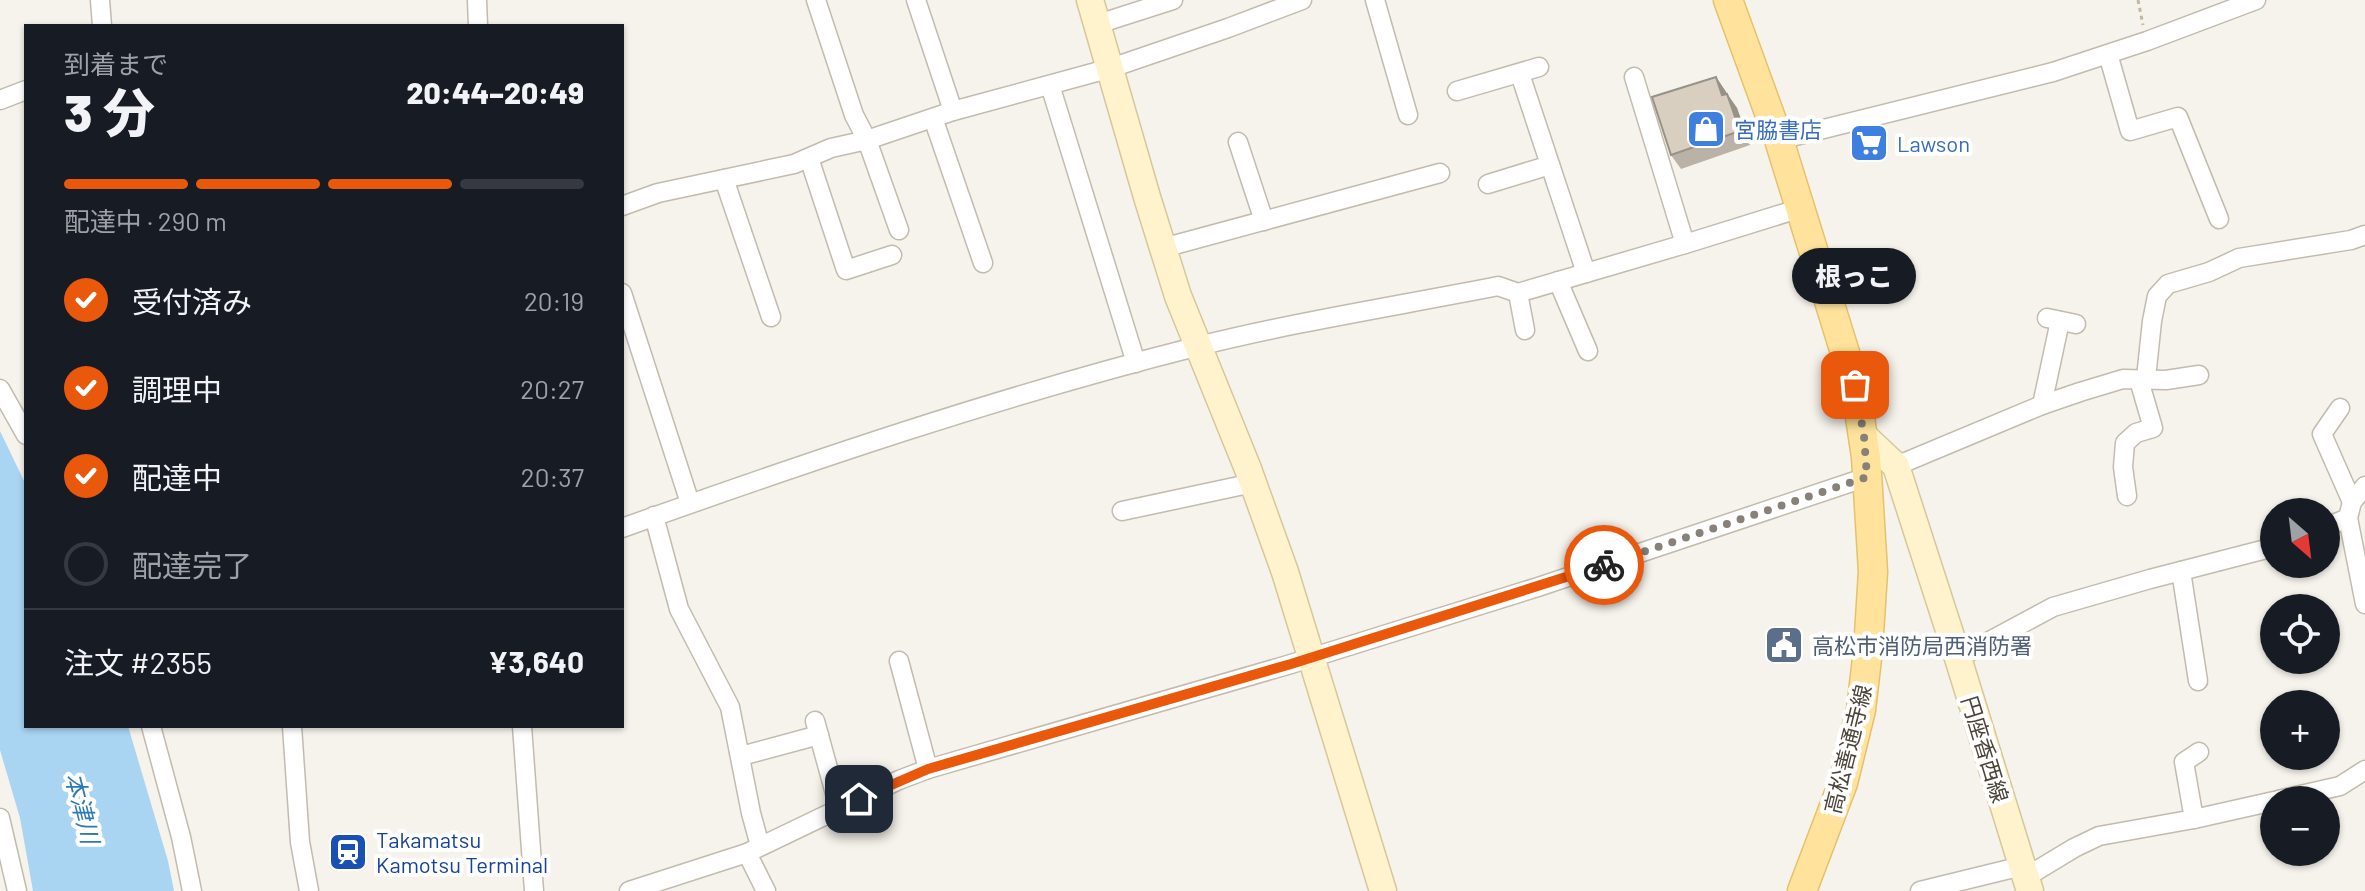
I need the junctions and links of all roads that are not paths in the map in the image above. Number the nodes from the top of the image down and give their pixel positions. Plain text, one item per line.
1 (100, 0) edge
2 (477, 0) edge
3 (816, 0) edge
4 (916, 0) edge
5 (1173, 0) edge
6 (1302, 0) edge
7 (1375, 0) edge
8 (1728, 0) edge
9 (2256, 0) edge
10 (2208, 9) edge
11 (1094, 12) edge
12 (102, 24) edge
13 (478, 24) edge
14 (2108, 54) junction
15 (1539, 67) dead end
16 (1111, 68) junction
17 (1520, 74) junction
18 (1634, 77) dead end
19 (1050, 85) junction
20 (24, 91) edge
21 (1457, 91) dead end
22 (0, 100) edge
23 (953, 111) junction
24 (1408, 115) dead end
25 (933, 118) junction
26 (867, 140) junction
27 (1779, 140) junction
28 (1238, 142) dead end
29 (809, 158) junction
30 (1550, 165) junction
31 (1440, 173) dead end
32 (724, 179) junction
33 (1488, 184) dead end
34 (624, 205) edge
35 (1801, 208) junction
36 (2219, 219) dead end
37 (1264, 221) junction
38 (899, 230) dead end
39 (2365, 235) edge
40 (1685, 244) junction
41 (1163, 248) junction
42 (892, 255) dead end
43 (983, 263) dead end
44 (1586, 273) junction
45 (1558, 281) junction
46 (1518, 293) junction
47 (624, 299) edge
48 (771, 317) dead end
49 (2061, 321) dead end
50 (1525, 330) dead end
51 (1197, 346) junction
52 (1588, 351) dead end
53 (1136, 363) junction
54 (2199, 375) dead end
55 (2146, 378) junction
56 (0, 389) edge
57 (2042, 405) junction
58 (2340, 408) dead end
59 (24, 431) edge
60 (1864, 436) junction
61 (1896, 466) junction
62 (1867, 477) junction
63 (1253, 483) junction
64 (2365, 486) edge
65 (2127, 496) dead end
66 (690, 503) junction
67 (2350, 510) junction
68 (1122, 511) dead end
69 (654, 516) junction
70 (2340, 517) edge
71 (624, 527) edge
72 (2260, 551) edge
73 (2181, 571) junction
74 (2365, 604) edge
75 (1312, 657) junction
76 (1958, 658) junction
77 (899, 661) dead end
78 (2198, 681) dead end
79 (152, 728) edge
80 (292, 728) edge
81 (522, 728) edge
82 (2199, 752) dead end
83 (741, 756) junction
84 (928, 769) junction
85 (2365, 770) edge
86 (2340, 786) edge
87 (2260, 804) edge
88 (839, 808) junction
89 (0, 818) edge
90 (2194, 819) junction
91 (754, 849) junction
92 (2026, 878) edge
93 (17, 891) edge
94 (192, 891) edge
95 (309, 891) edge
96 (534, 891) edge
97 (629, 891) edge
98 (766, 891) edge
99 (1383, 891) edge
100 (1802, 891) edge
101 (1920, 891) edge

1 - 12 street
2 - 13 street
3 - 26 street
4 - 23 street
5 - 11 street
6 - 16 street
7 - 24 street
8 - 27 main road, 高松善通寺線
9 - 10 street
10 - 14 street
11 - 16 street
14 - 27 street
14 - 36 street
15 - 17 street
16 - 19 street
16 - 41 street
17 - 21 street
17 - 30 street
18 - 40 street
19 - 23 street
19 - 53 street
20 - 22 street
23 - 25 street
25 - 26 street
25 - 43 street
26 - 29 street
26 - 38 street
27 - 35 main road, 高松善通寺線
28 - 37 street
29 - 32 street
29 - 42 street
30 - 33 street
30 - 44 street
31 - 37 street
32 - 34 street
32 - 48 street
35 - 40 street
35 - 60 main road, 高松善通寺線
37 - 41 street
39 - 55 street
40 - 44 street
41 - 51 street
44 - 45 street
45 - 46 street
45 - 52 street
46 - 50 street
46 - 51 street
47 - 66 street
49 - 57 street
51 - 53 street
51 - 63 street
53 - 66 street
54 - 55 street
55 - 57 street
55 - 65 street
56 - 59 street
57 - 61 street
58 - 67 street
60 - 61 street, 円座香西線
60 - 62 main road, 高松善通寺線
61 - 76 street, 円座香西線
62 - 75 street
62 - 100 main road, 高松善通寺線
63 - 68 street
63 - 75 street
64 - 67 street
66 - 69 street
67 - 70 street
67 - 74 street
69 - 71 street
69 - 83 street
72 - 73 street
73 - 76 street
73 - 78 street
75 - 84 street
75 - 99 street
76 - 92 street, 円座香西線
77 - 84 street
79 - 94 street
80 - 95 street
81 - 96 street
82 - 90 street
83 - 88 street
83 - 91 street
84 - 88 street
85 - 86 street
87 - 90 street
88 - 91 street
89 - 93 street
90 - 92 street
91 - 97 street
91 - 98 street
92 - 101 street

